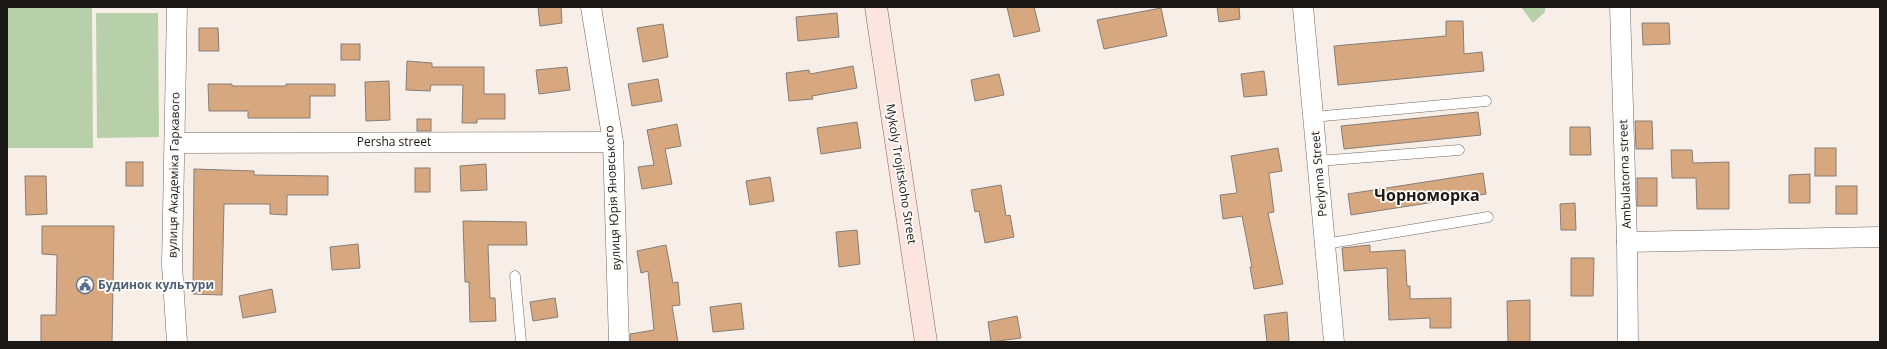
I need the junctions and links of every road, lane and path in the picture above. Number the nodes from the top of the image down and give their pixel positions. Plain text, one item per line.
1 (177, 7) edge
2 (591, 7) edge
3 (876, 7) edge
4 (1303, 7) edge
5 (1620, 7) edge
6 (1486, 101) dead end
7 (1313, 117) junction
8 (612, 142) junction
9 (176, 143) junction
10 (1459, 150) dead end
11 (1318, 161) junction
12 (1488, 217) dead end
13 (1880, 237) edge
14 (1628, 242) junction
15 (1325, 244) junction
16 (515, 276) dead end
17 (177, 342) edge
18 (521, 342) edge
19 (619, 342) edge
20 (926, 342) edge
21 (1334, 342) edge
22 (1628, 342) edge

1 - 9 street, вулиця Академіка Гаркавого
2 - 8 street, вулиця Юрія Яновського
3 - 20 street, Mykoly Trojitskoho Street
4 - 7 street, Perlynna Street
5 - 14 street, Ambulatorna street
6 - 7 lane
7 - 11 street, Perlynna Street
8 - 9 street, Persha street
8 - 19 street, вулиця Юрія Яновського
9 - 17 street, вулиця Академіка Гаркавого
10 - 11 lane
11 - 15 street, Perlynna Street
12 - 15 lane
13 - 14 street
14 - 22 street, Ambulatorna street
15 - 21 street, Perlynna Street
16 - 18 lane

